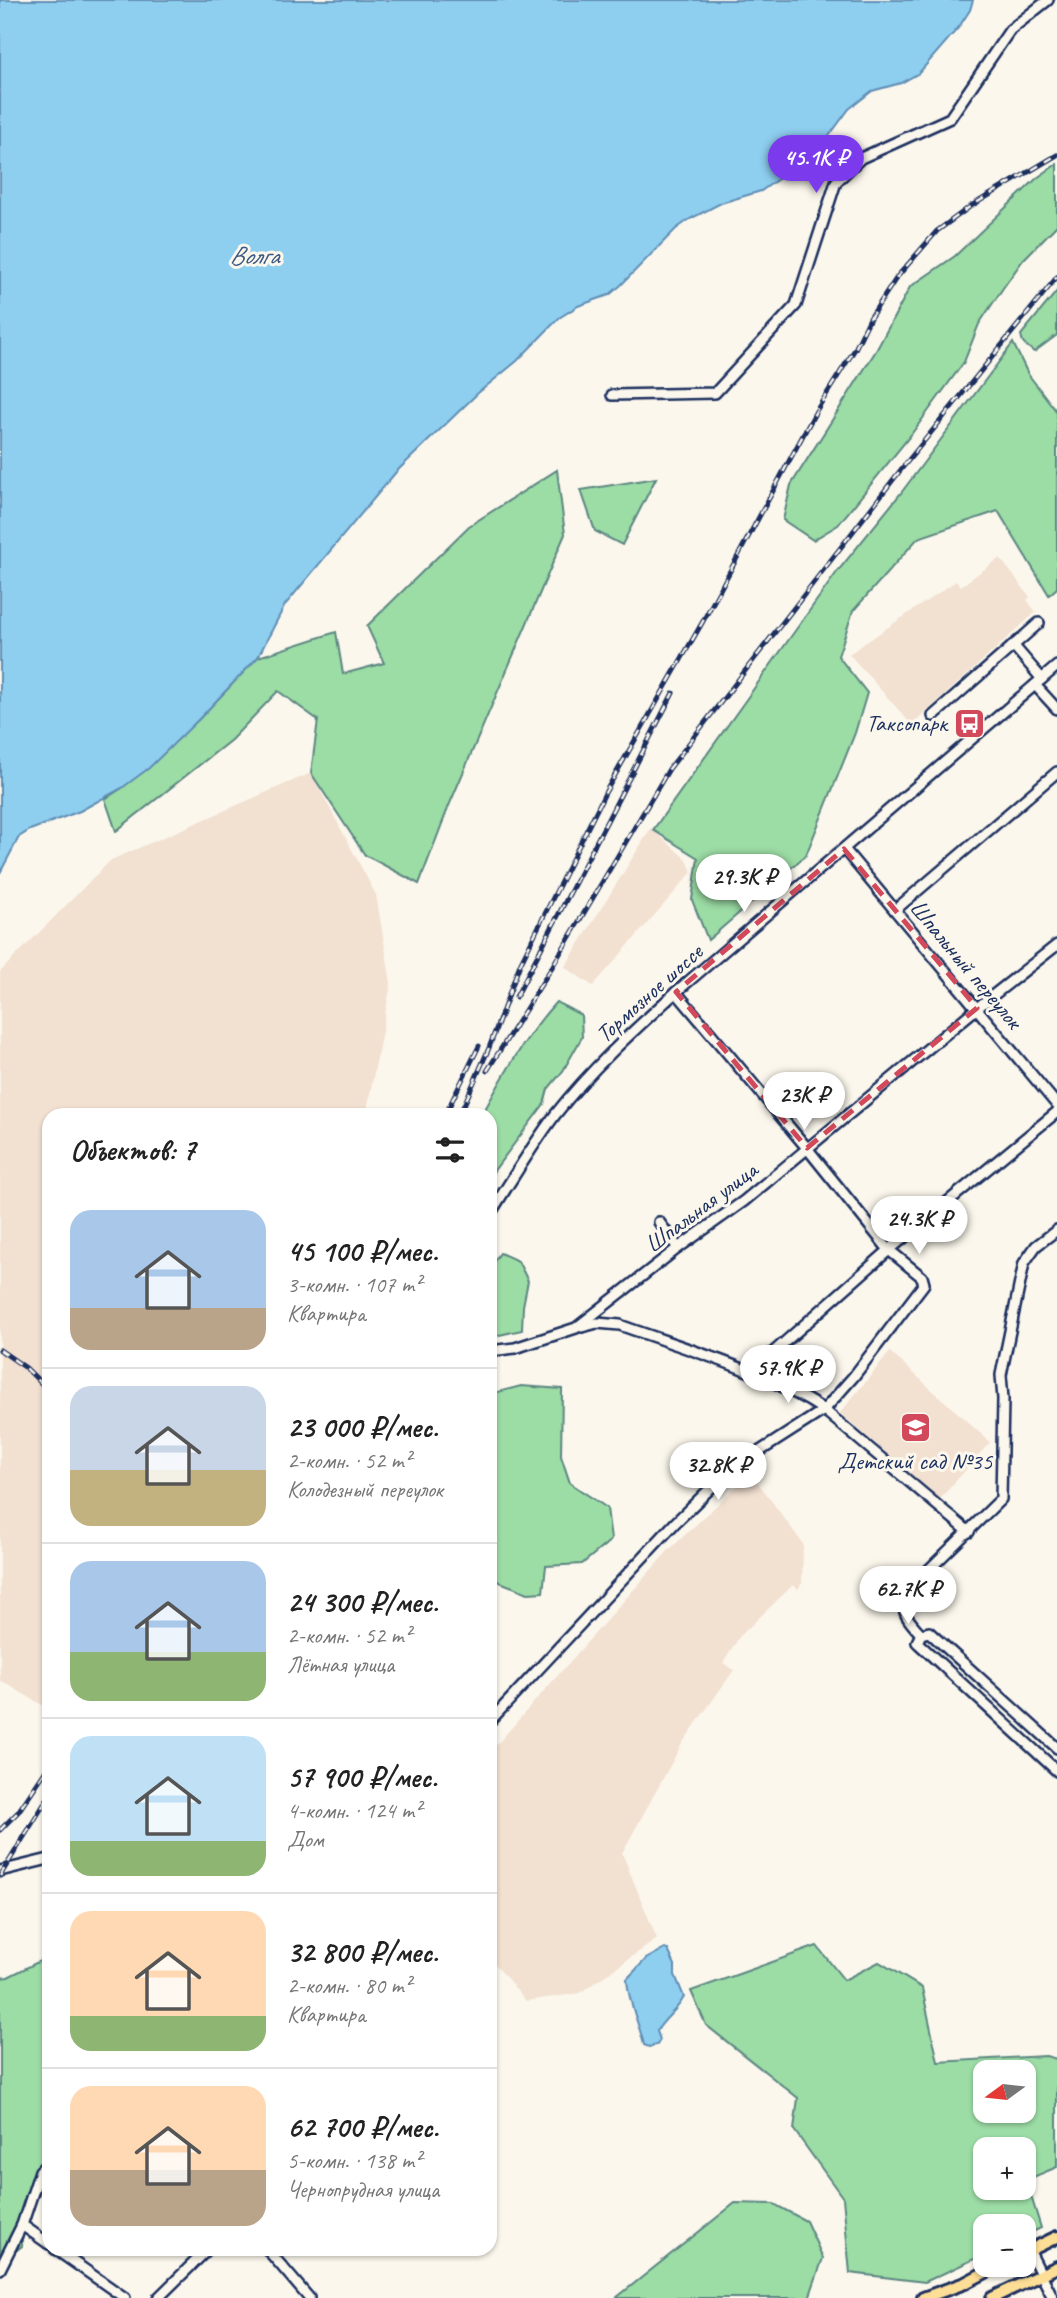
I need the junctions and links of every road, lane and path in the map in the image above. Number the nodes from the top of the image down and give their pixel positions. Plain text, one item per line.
1 (1048, 0) edge
2 (612, 395) dead end
3 (1039, 623) dead end
4 (1013, 645) junction
5 (1057, 666) edge
6 (1038, 682) junction
7 (1057, 709) edge
8 (933, 716) dead end
9 (1057, 772) edge
10 (844, 849) junction
11 (895, 910) junction
12 (1057, 944) edge
13 (676, 992) junction
14 (977, 1007) junction
15 (1057, 1105) edge
16 (1057, 1112) edge
17 (807, 1148) junction
18 (497, 1203) edge
19 (659, 1222) dead end
20 (1057, 1230) edge
21 (678, 1248) junction
22 (889, 1250) junction
23 (576, 1328) junction
24 (497, 1350) edge
25 (751, 1372) junction
26 (824, 1410) junction
27 (969, 1532) junction
28 (921, 1634) junction
29 (497, 1714) edge
30 (1057, 1748) edge
31 (1057, 1771) edge
32 (42, 1861) edge
33 (0, 1871) edge
34 (42, 2169) edge
35 (22, 2225) junction
36 (1057, 2237) edge
37 (42, 2239) edge
38 (1036, 2247) edge
39 (65, 2256) edge
40 (201, 2256) edge
41 (274, 2256) edge
42 (1036, 2265) edge
43 (1057, 2267) edge
44 (0, 2269) edge
45 (1042, 2275) junction
46 (976, 2277) edge
47 (125, 2298) edge
48 (158, 2298) edge
49 (309, 2298) edge
50 (923, 2298) edge
51 (992, 2298) edge
52 (1053, 2298) edge

1 - 2 street
3 - 4 street
4 - 6 street
4 - 8 street
5 - 6 street, Тормозное шоссе
6 - 7 street
6 - 10 street, Тормозное шоссе
9 - 11 street
10 - 11 street, Шпальный переулок
10 - 13 street, Тормозное шоссе
11 - 14 street, Шпальный переулок
12 - 14 street, Шпальная улица
13 - 17 street
13 - 18 street, Тормозное шоссе
14 - 15 street, Шпальный переулок
14 - 17 street, Шпальная улица
16 - 22 street
17 - 21 street, Шпальная улица
17 - 22 street
19 - 21 street
20 - 27 street
21 - 23 street, Шпальная улица
22 - 25 street
22 - 26 street
23 - 24 street, Шпальная улица
23 - 25 street
25 - 26 street
26 - 27 street
26 - 29 street
27 - 28 street
28 - 30 street
28 - 31 street
32 - 33 street
34 - 35 street
35 - 37 street
35 - 44 street
36 - 38 main road
39 - 47 street
40 - 48 street
41 - 49 street
42 - 45 street
43 - 45 main road
45 - 51 main road
45 - 52 street
46 - 50 main road

